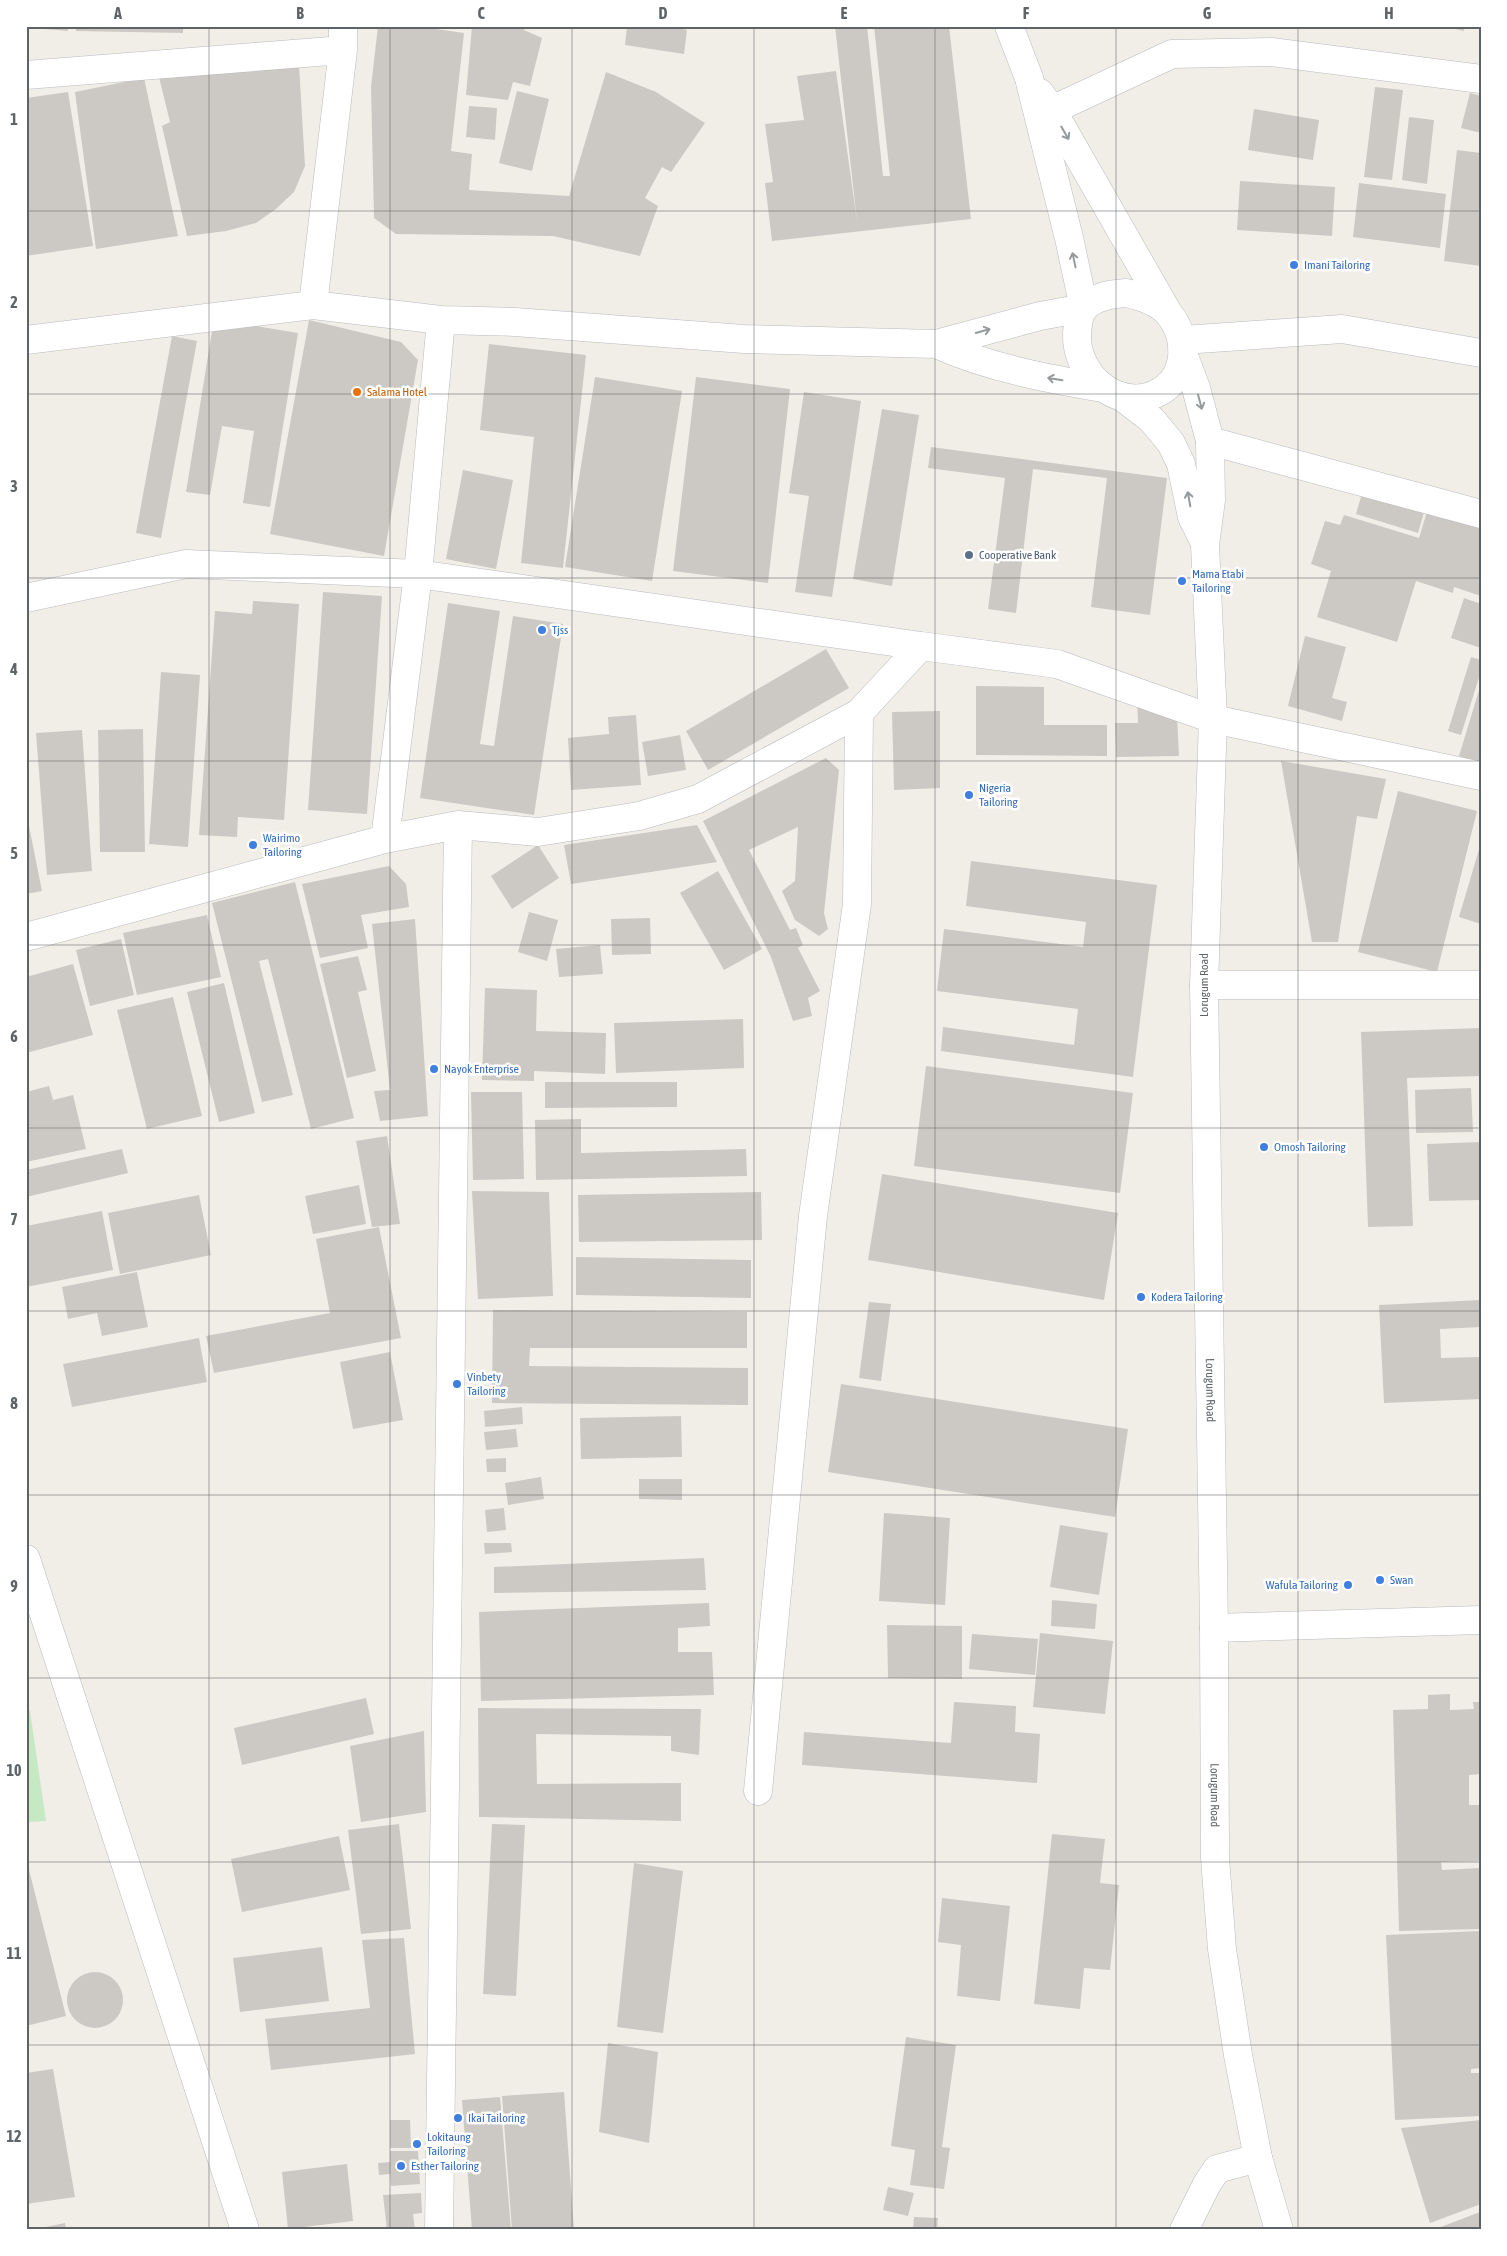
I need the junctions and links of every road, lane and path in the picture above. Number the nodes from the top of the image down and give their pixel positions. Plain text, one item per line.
1 (1009, 26) edge
2 (343, 38) edge
3 (26, 75) edge
4 (1029, 78) junction
5 (1481, 79) edge
6 (1052, 110) junction
7 (313, 306) junction
8 (1084, 308) junction
9 (1169, 313) junction
10 (441, 320) junction
11 (26, 340) edge
12 (936, 344) junction
13 (1183, 348) junction
14 (1481, 353) edge
15 (1112, 392) junction
16 (1210, 441) junction
17 (1481, 514) edge
18 (1205, 545) junction
19 (418, 574) junction
20 (26, 598) edge
21 (921, 646) junction
22 (859, 713) junction
23 (1213, 718) junction
24 (1481, 776) edge
25 (458, 826) junction
26 (385, 839) junction
27 (26, 936) edge
28 (1204, 985) junction
29 (1481, 985) edge
30 (26, 1559) edge
31 (1481, 1620) edge
32 (1214, 1628) junction
33 (758, 1791) dead end
34 (1258, 2158) junction
35 (245, 2230) edge
36 (439, 2230) edge
37 (1184, 2230) edge
38 (1279, 2230) edge

1 - 4 street
2 - 3 street
2 - 7 street
4 - 6 street
8 -> 4 street
5 - 6 street
6 -> 9 street
7 - 10 street
7 - 11 street
8 - 9 street
12 -> 8 street
8 - 15 street
9 - 13 street
10 - 12 street
10 - 19 street
15 -> 12 street
13 - 14 street
13 - 15 street
13 -> 16 street
18 -> 15 street
16 - 17 street
16 - 18 street
18 - 23 street, Lorugum Road
19 - 20 street
19 - 21 street
19 - 26 street
21 - 22 street
21 - 23 street
22 - 25 street
22 - 33 street
23 - 24 street
23 - 28 street, Lorugum Road
25 - 26 street
25 - 36 street
26 - 27 street
28 - 29 street
28 - 32 street, Lorugum Road
30 - 35 street
31 - 32 street
32 - 34 street, Lorugum Road
34 - 37 street
34 - 38 street, Lorugum Road

